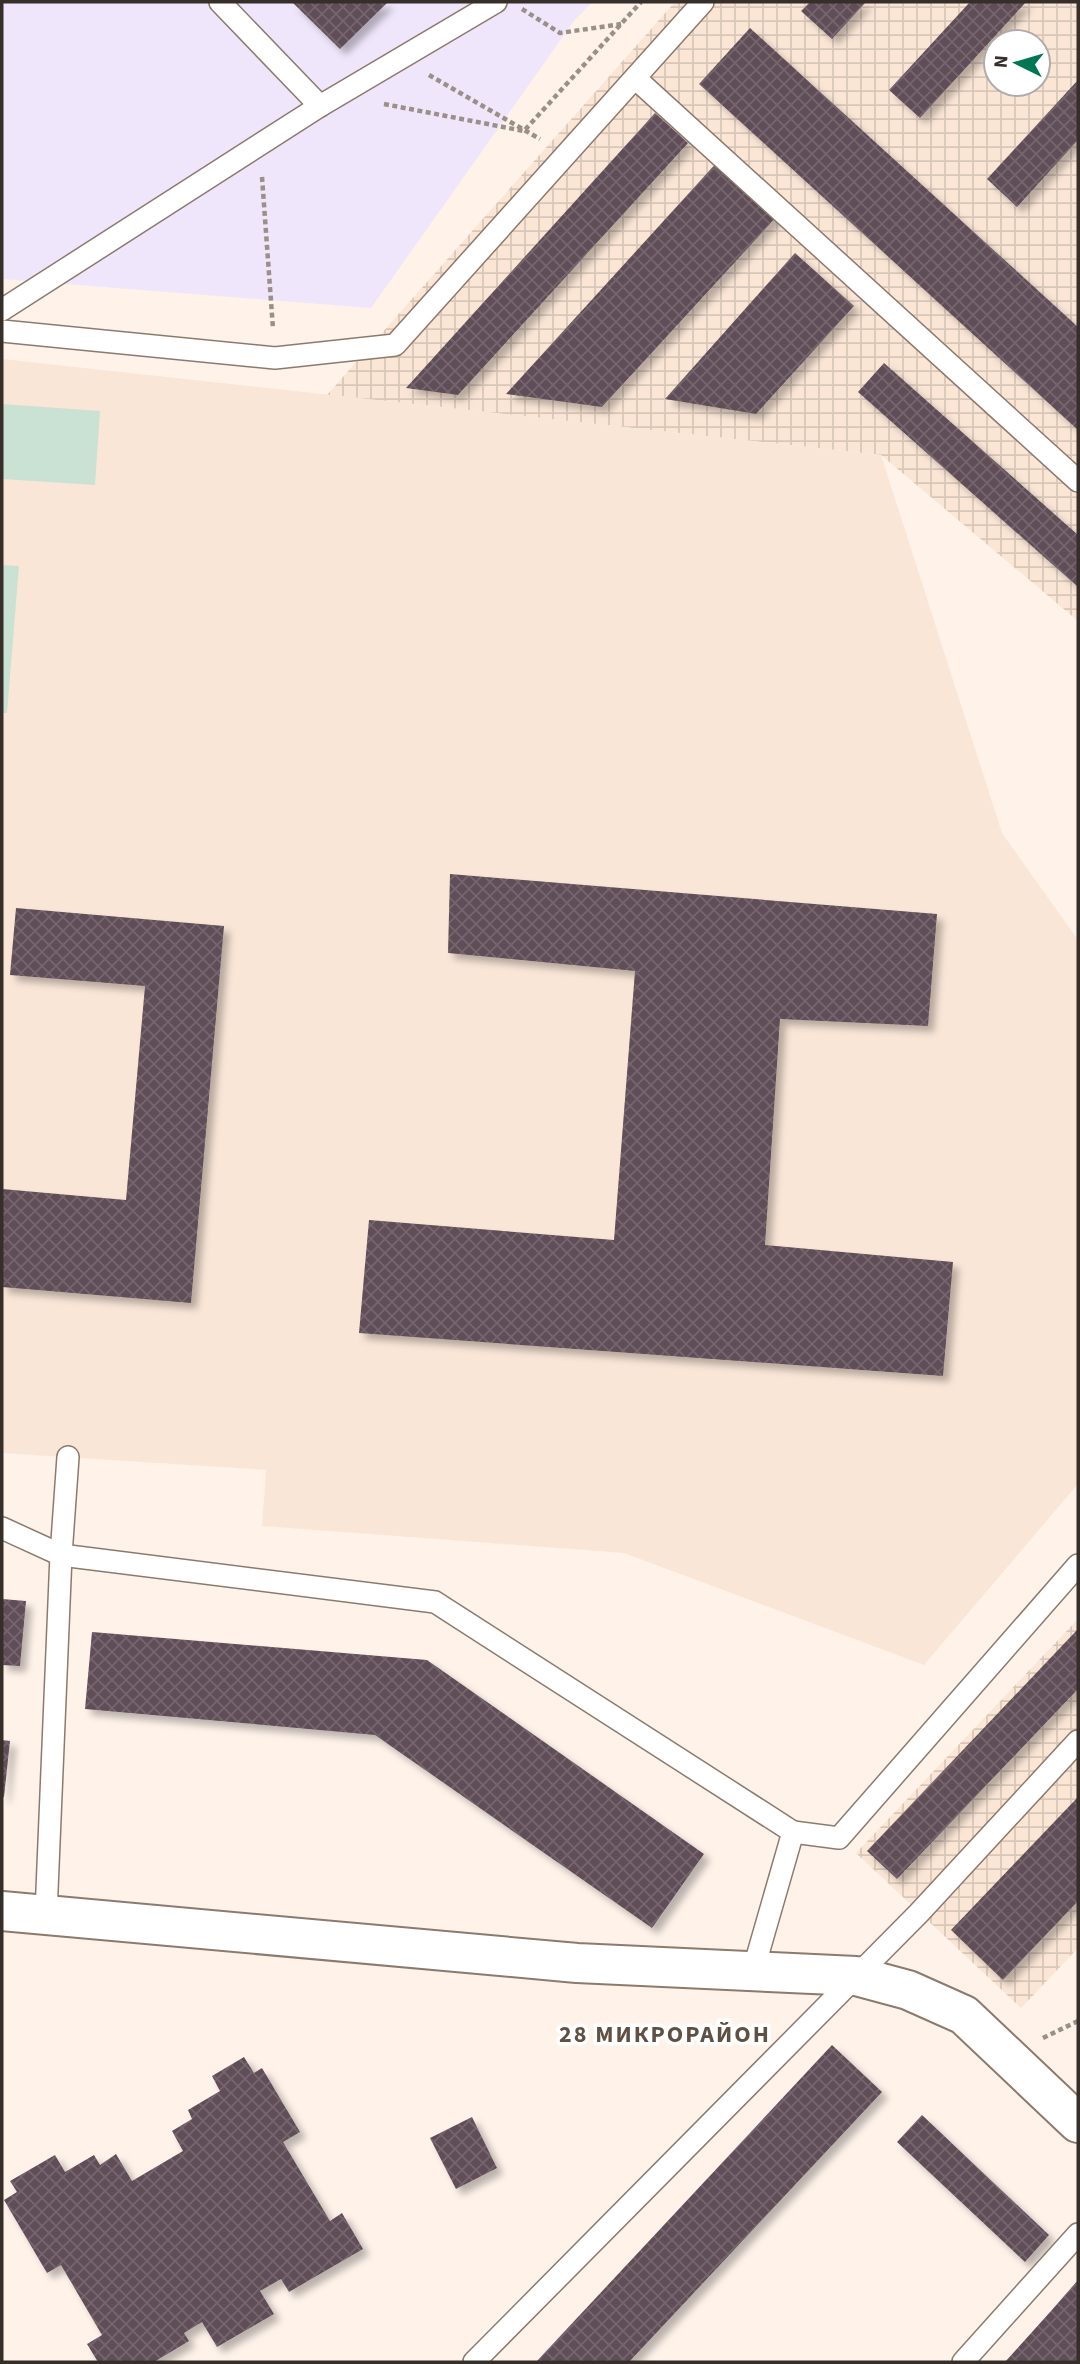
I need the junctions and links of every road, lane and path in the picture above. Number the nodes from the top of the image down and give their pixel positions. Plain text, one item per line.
1 (220, 2) edge
2 (496, 2) edge
3 (641, 2) edge
4 (704, 2) edge
5 (519, 8) dead end
6 (621, 24) junction
7 (400, 59) junction
8 (635, 78) junction
9 (329, 101) junction
10 (524, 131) junction
11 (259, 144) junction
12 (568, 154) junction
13 (2, 310) edge
14 (2, 331) edge
15 (275, 358) junction
16 (1078, 481) edge
17 (68, 1457) dead end
18 (2, 1528) edge
19 (61, 1555) junction
20 (1078, 1565) edge
21 (1078, 1741) edge
22 (793, 1832) junction
23 (2, 1911) edge
24 (46, 1914) junction
25 (752, 1971) junction
26 (856, 1976) junction
27 (1078, 2123) edge
28 (1078, 2234) edge
29 (474, 2362) edge
30 (963, 2362) edge

1 - 9 lane
2 - 7 lane
3 - 6 path
4 - 8 lane
5 - 6 path
6 - 10 path
7 - 9 lane
7 - 10 path
8 - 12 lane
8 - 16 lane
9 - 10 path
9 - 11 lane
10 - 12 path
11 - 13 lane
11 - 15 path
12 - 15 lane
14 - 15 lane
17 - 19 lane
18 - 19 lane
19 - 22 lane
19 - 24 lane
20 - 22 lane
21 - 26 lane
22 - 25 lane
23 - 24 street
24 - 25 street
25 - 26 street
26 - 27 street
26 - 29 lane
28 - 30 lane

